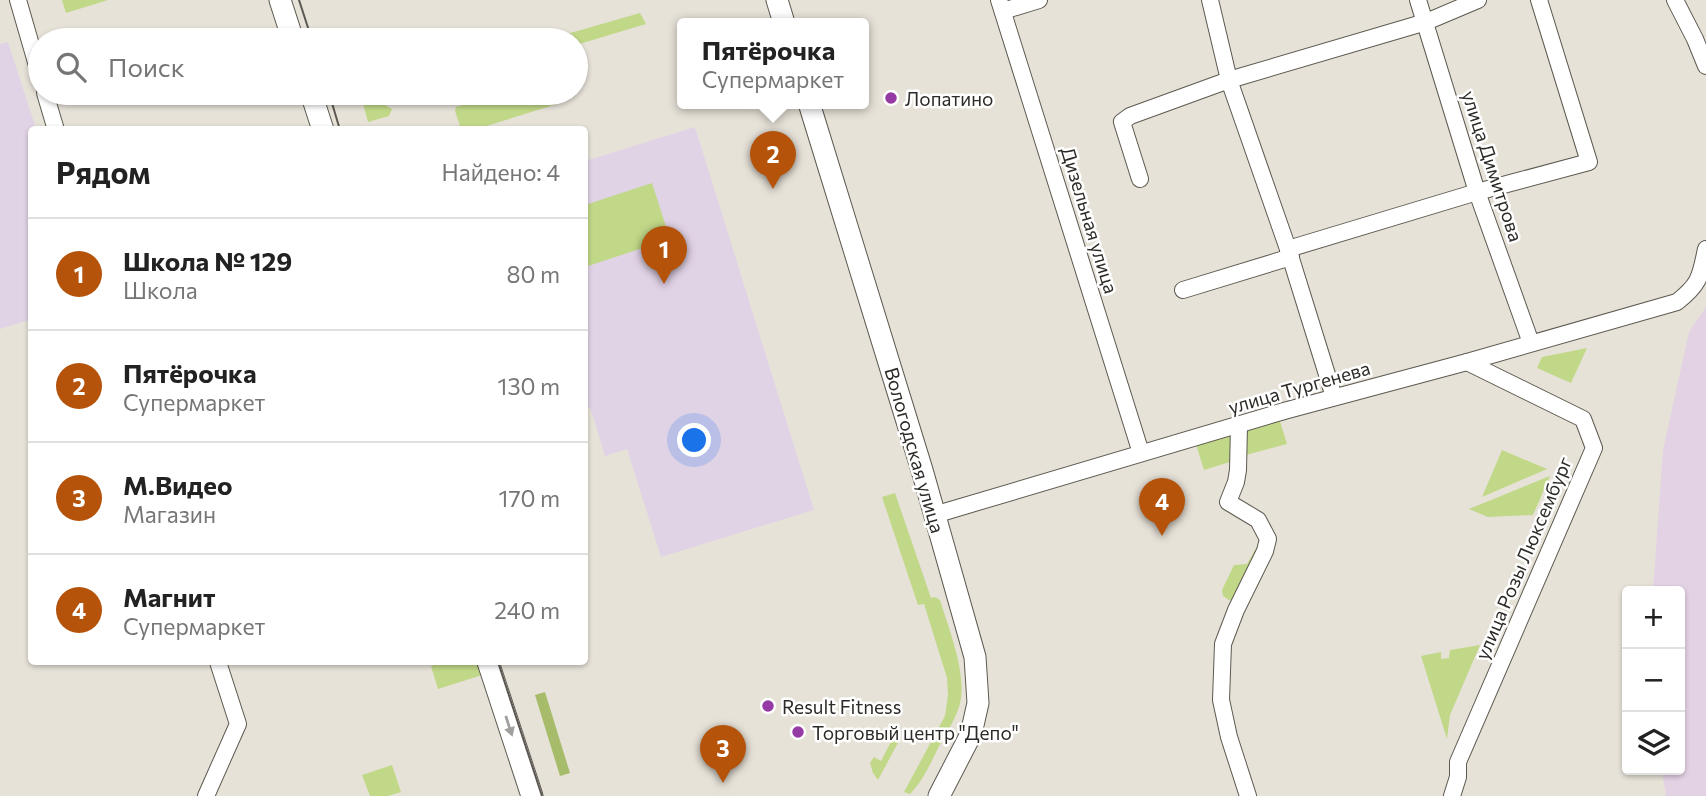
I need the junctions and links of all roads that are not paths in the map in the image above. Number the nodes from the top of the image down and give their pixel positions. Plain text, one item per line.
1 (18, 0) edge
2 (280, 0) edge
3 (777, 0) edge
4 (1040, 0) edge
5 (1210, 0) edge
6 (1419, 0) edge
7 (1478, 0) edge
8 (1539, 0) edge
9 (1675, 0) edge
10 (1001, 6) edge
11 (782, 18) edge
12 (1426, 22) junction
13 (289, 28) edge
14 (28, 35) edge
15 (1706, 66) edge
16 (1229, 80) junction
17 (49, 105) edge
18 (315, 105) edge
19 (811, 109) edge
20 (55, 126) edge
21 (322, 126) edge
22 (1140, 178) dead end
23 (1477, 192) junction
24 (1706, 249) edge
25 (1289, 253) junction
26 (1183, 290) dead end
27 (1531, 343) junction
28 (1467, 362) junction
29 (1334, 397) junction
30 (1238, 425) junction
31 (1141, 453) junction
32 (934, 515) junction
33 (219, 665) edge
34 (489, 665) edge
35 (206, 796) edge
36 (532, 796) edge
37 (939, 796) edge
38 (1248, 796) edge
39 (1451, 796) edge

1 - 14 street
2 - 13 main road
3 - 11 main road
4 - 10 street
5 - 16 street
6 - 12 street, улица Димитрова
7 - 12 street
8 - 23 street
9 - 15 street
10 - 31 street, Дизельная улица
12 - 16 street
12 - 23 street, улица Димитрова
16 - 22 street
16 - 25 street
17 - 20 street
18 - 21 main road
19 - 32 main road, Вологодская улица
23 - 25 street
23 - 27 street, улица Димитрова
24 - 27 street, улица Тургенева
25 - 26 street
25 - 29 street
27 - 28 street, улица Тургенева
28 - 29 street, улица Тургенева
28 - 39 street, улица Розы Люксембург
29 - 30 street, улица Тургенева
30 - 31 street, улица Тургенева
30 - 38 street
31 - 32 street, улица Тургенева
32 - 37 main road, Вологодская улица
33 - 35 street
34 -> 36 main road

